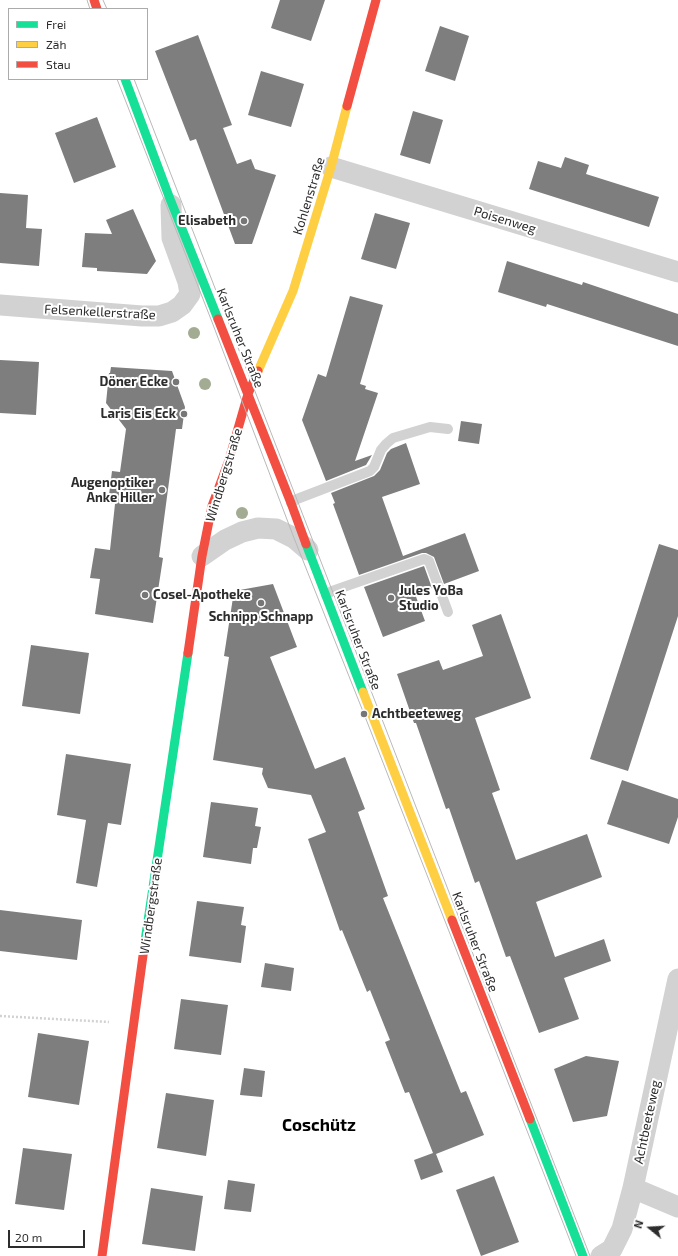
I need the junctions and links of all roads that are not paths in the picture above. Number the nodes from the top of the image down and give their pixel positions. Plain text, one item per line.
1 (376, 0) edge
2 (125, 80) edge
3 (331, 167) junction
4 (170, 200) junction
5 (678, 272) edge
6 (0, 305) edge
7 (248, 394) junction
8 (448, 428) dead end
9 (291, 503) junction
10 (308, 550) junction
11 (202, 556) junction
12 (326, 595) junction
13 (448, 612) dead end
14 (678, 979) edge
15 (633, 1188) junction
16 (678, 1207) edge
17 (102, 1256) edge
18 (583, 1256) edge
19 (600, 1256) edge

1 - 3 street, Kohlenstraße
2 - 4 street, Karlsruher Straße
3 - 5 street, Poisenweg
3 - 7 street, Kohlenstraße
4 - 6 street, Felsenkellerstraße
4 - 7 street, Karlsruher Straße
7 - 9 street, Karlsruher Straße
7 - 11 street, Windbergstraße
8 - 9 lane
9 - 10 street, Karlsruher Straße
10 - 11 street, Windbergstraße
10 - 12 street, Karlsruher Straße
11 - 17 street, Windbergstraße
12 - 13 lane
12 - 18 street, Karlsruher Straße
14 - 15 street, Achtbeeteweg
15 - 16 street
15 - 19 street, Achtbeeteweg

